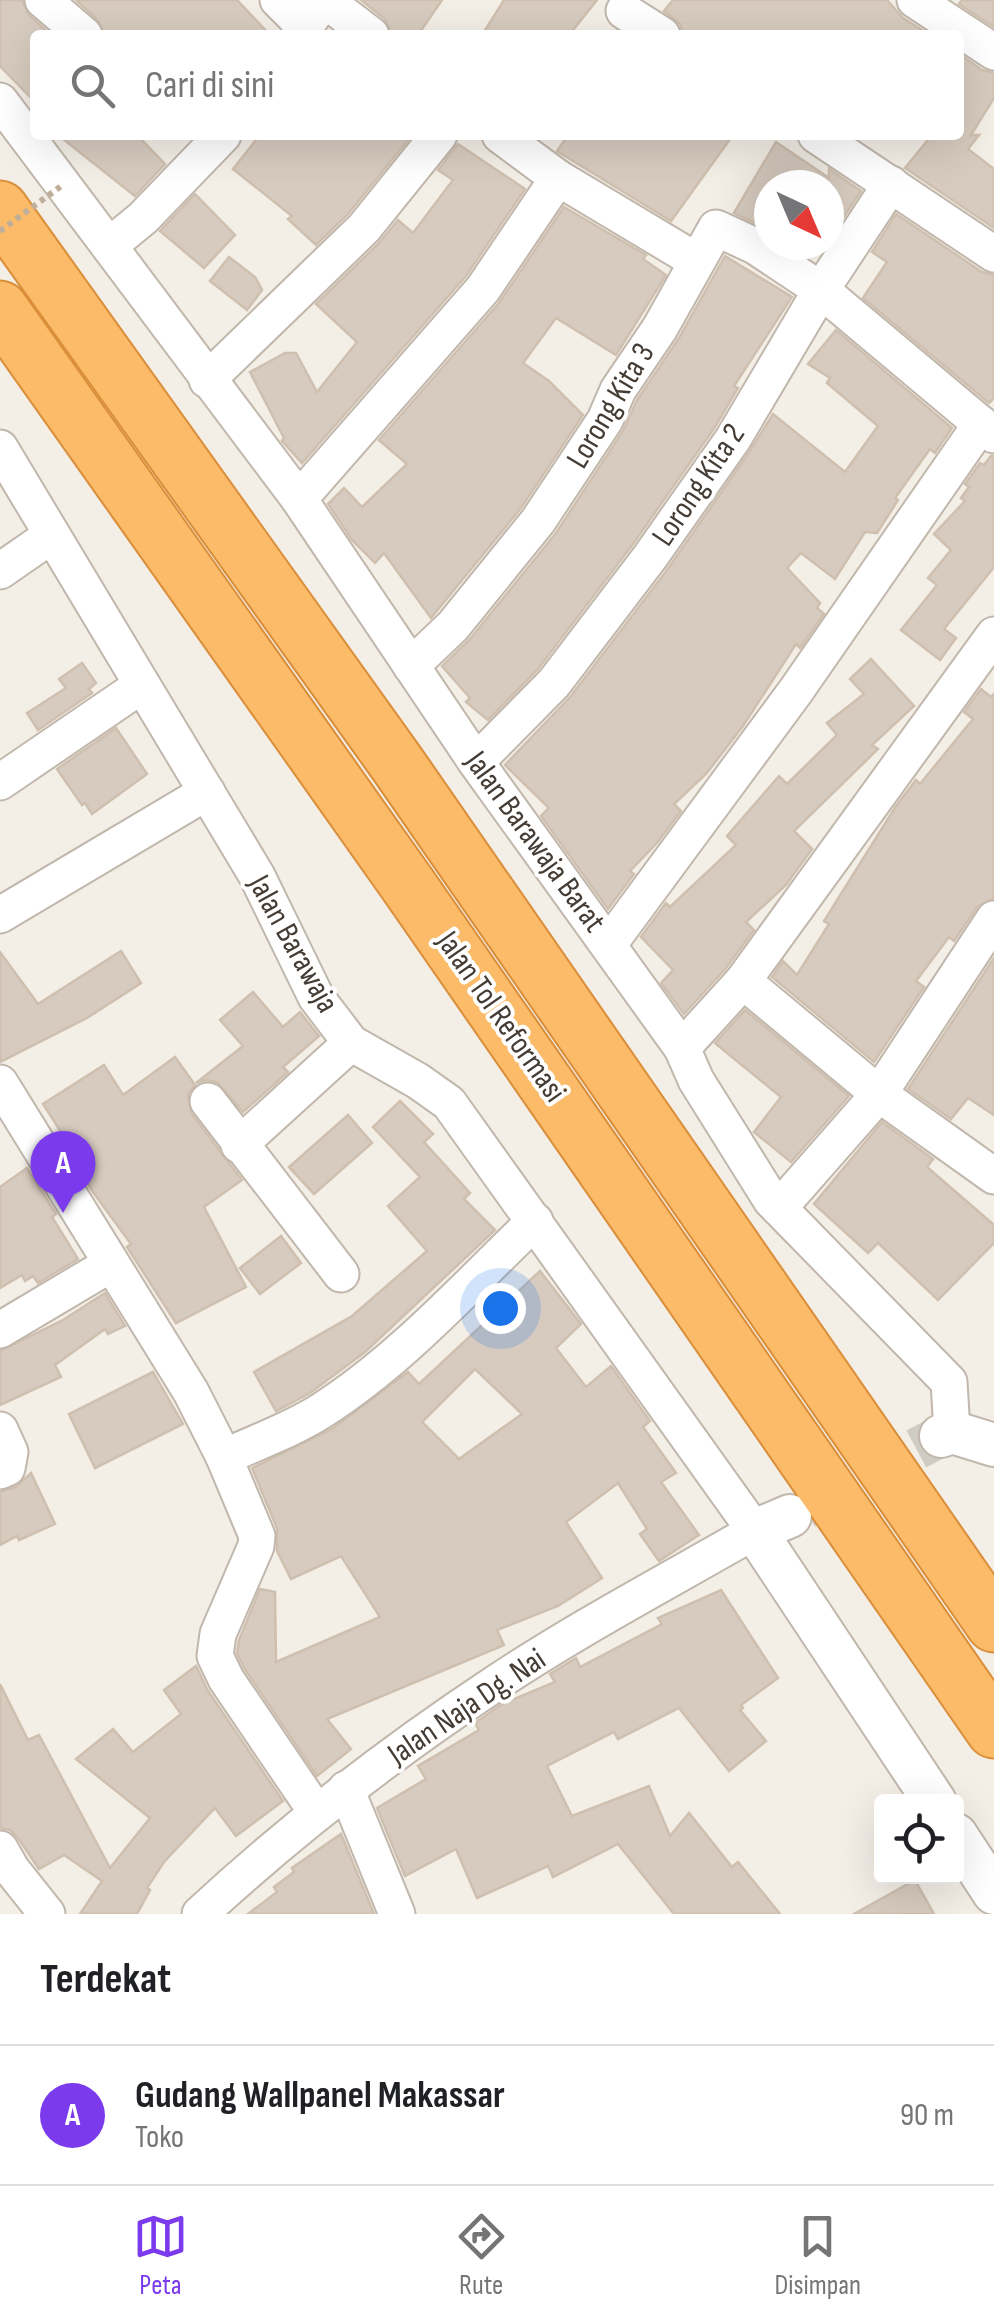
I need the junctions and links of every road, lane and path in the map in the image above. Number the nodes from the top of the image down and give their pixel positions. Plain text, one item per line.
1 (43, 0) edge
2 (278, 0) edge
3 (929, 4) edge
4 (622, 15) edge
5 (313, 16) edge
6 (78, 30) edge
7 (356, 30) edge
8 (652, 30) edge
9 (994, 52) edge
10 (0, 101) edge
11 (212, 140) edge
12 (436, 140) edge
13 (510, 140) edge
14 (824, 140) edge
15 (545, 158) edge
16 (64, 184) dead end
17 (892, 184) junction
18 (0, 210) edge
19 (0, 231) edge
20 (110, 245) junction
21 (994, 254) edge
22 (695, 260) junction
23 (821, 290) junction
24 (0, 309) edge
25 (207, 380) junction
26 (987, 429) edge
27 (0, 448) edge
28 (300, 499) junction
29 (52, 535) junction
30 (0, 572) edge
31 (994, 635) edge
32 (411, 666) junction
33 (142, 686) junction
34 (476, 762) junction
35 (0, 782) edge
36 (207, 792) junction
37 (0, 915) edge
38 (994, 919) edge
39 (609, 944) junction
40 (743, 982) junction
41 (351, 1043) junction
42 (682, 1048) junction
43 (0, 1082) edge
44 (880, 1094) junction
45 (208, 1101) dead end
46 (239, 1145) junction
47 (994, 1176) edge
48 (779, 1208) junction
49 (535, 1221) junction
50 (111, 1264) junction
51 (341, 1274) dead end
52 (0, 1330) edge
53 (0, 1430) edge
54 (947, 1434) joint
55 (994, 1445) edge
56 (224, 1456) junction
57 (0, 1472) edge
58 (773, 1524) junction
59 (994, 1624) edge
60 (994, 1730) edge
61 (346, 1789) junction
62 (929, 1794) edge
63 (317, 1812) junction
64 (964, 1847) edge
65 (0, 1849) edge
66 (994, 1893) edge
67 (211, 1910) edge
68 (48, 1914) edge
69 (397, 1914) edge

1 - 6 street
2 - 5 street
3 - 9 street
4 - 8 street
5 - 7 street
10 - 20 street, Jalan Barawaja Barat
11 - 20 street
12 - 25 street
13 - 15 street
14 - 17 street
15 - 22 street
15 - 28 street
16 - 19 path, bridge
17 - 21 street
17 - 23 street, Lorong Kita 2
18 - 59 highway, Jalan Tol Reformasi
20 - 25 street, Jalan Barawaja Barat
22 - 23 street
22 - 32 street, Lorong Kita 3
23 - 26 street
23 - 34 street, Lorong Kita 2
24 - 60 highway, Jalan Tol Reformasi
25 - 28 street, Jalan Barawaja Barat
26 - 39 street
27 - 29 street, Jalan Barawaja
28 - 32 street, Jalan Barawaja Barat
29 - 30 street
29 - 33 street, Jalan Barawaja
31 - 40 street
32 - 34 street, Jalan Barawaja Barat
33 - 35 street
33 - 36 street, Jalan Barawaja
34 - 39 street, Jalan Barawaja Barat
36 - 37 street
36 - 41 street, Jalan Barawaja
38 - 44 street
39 - 42 street, Jalan Barawaja Barat
40 - 42 street
40 - 44 street
41 - 46 street
41 - 49 street, Jalan Barawaja
42 - 48 street, Jalan Barawaja Barat
43 - 50 street
44 - 47 street
44 - 48 street
45 - 46 street
46 - 51 street
48 - 54 street, Jalan Barawaja Barat
49 - 56 street
49 - 58 street, Jalan Barawaja
50 - 52 street
50 - 56 street
53 - 57 street
54 - 55 street
56 - 63 street
58 - 61 street, Jalan Naja Dg. Nai
58 - 62 street
61 - 63 street, Jalan Naja Dg. Nai
61 - 69 street
63 - 67 street, Jalan Naja Dg. Nai
64 - 66 street
65 - 68 street

